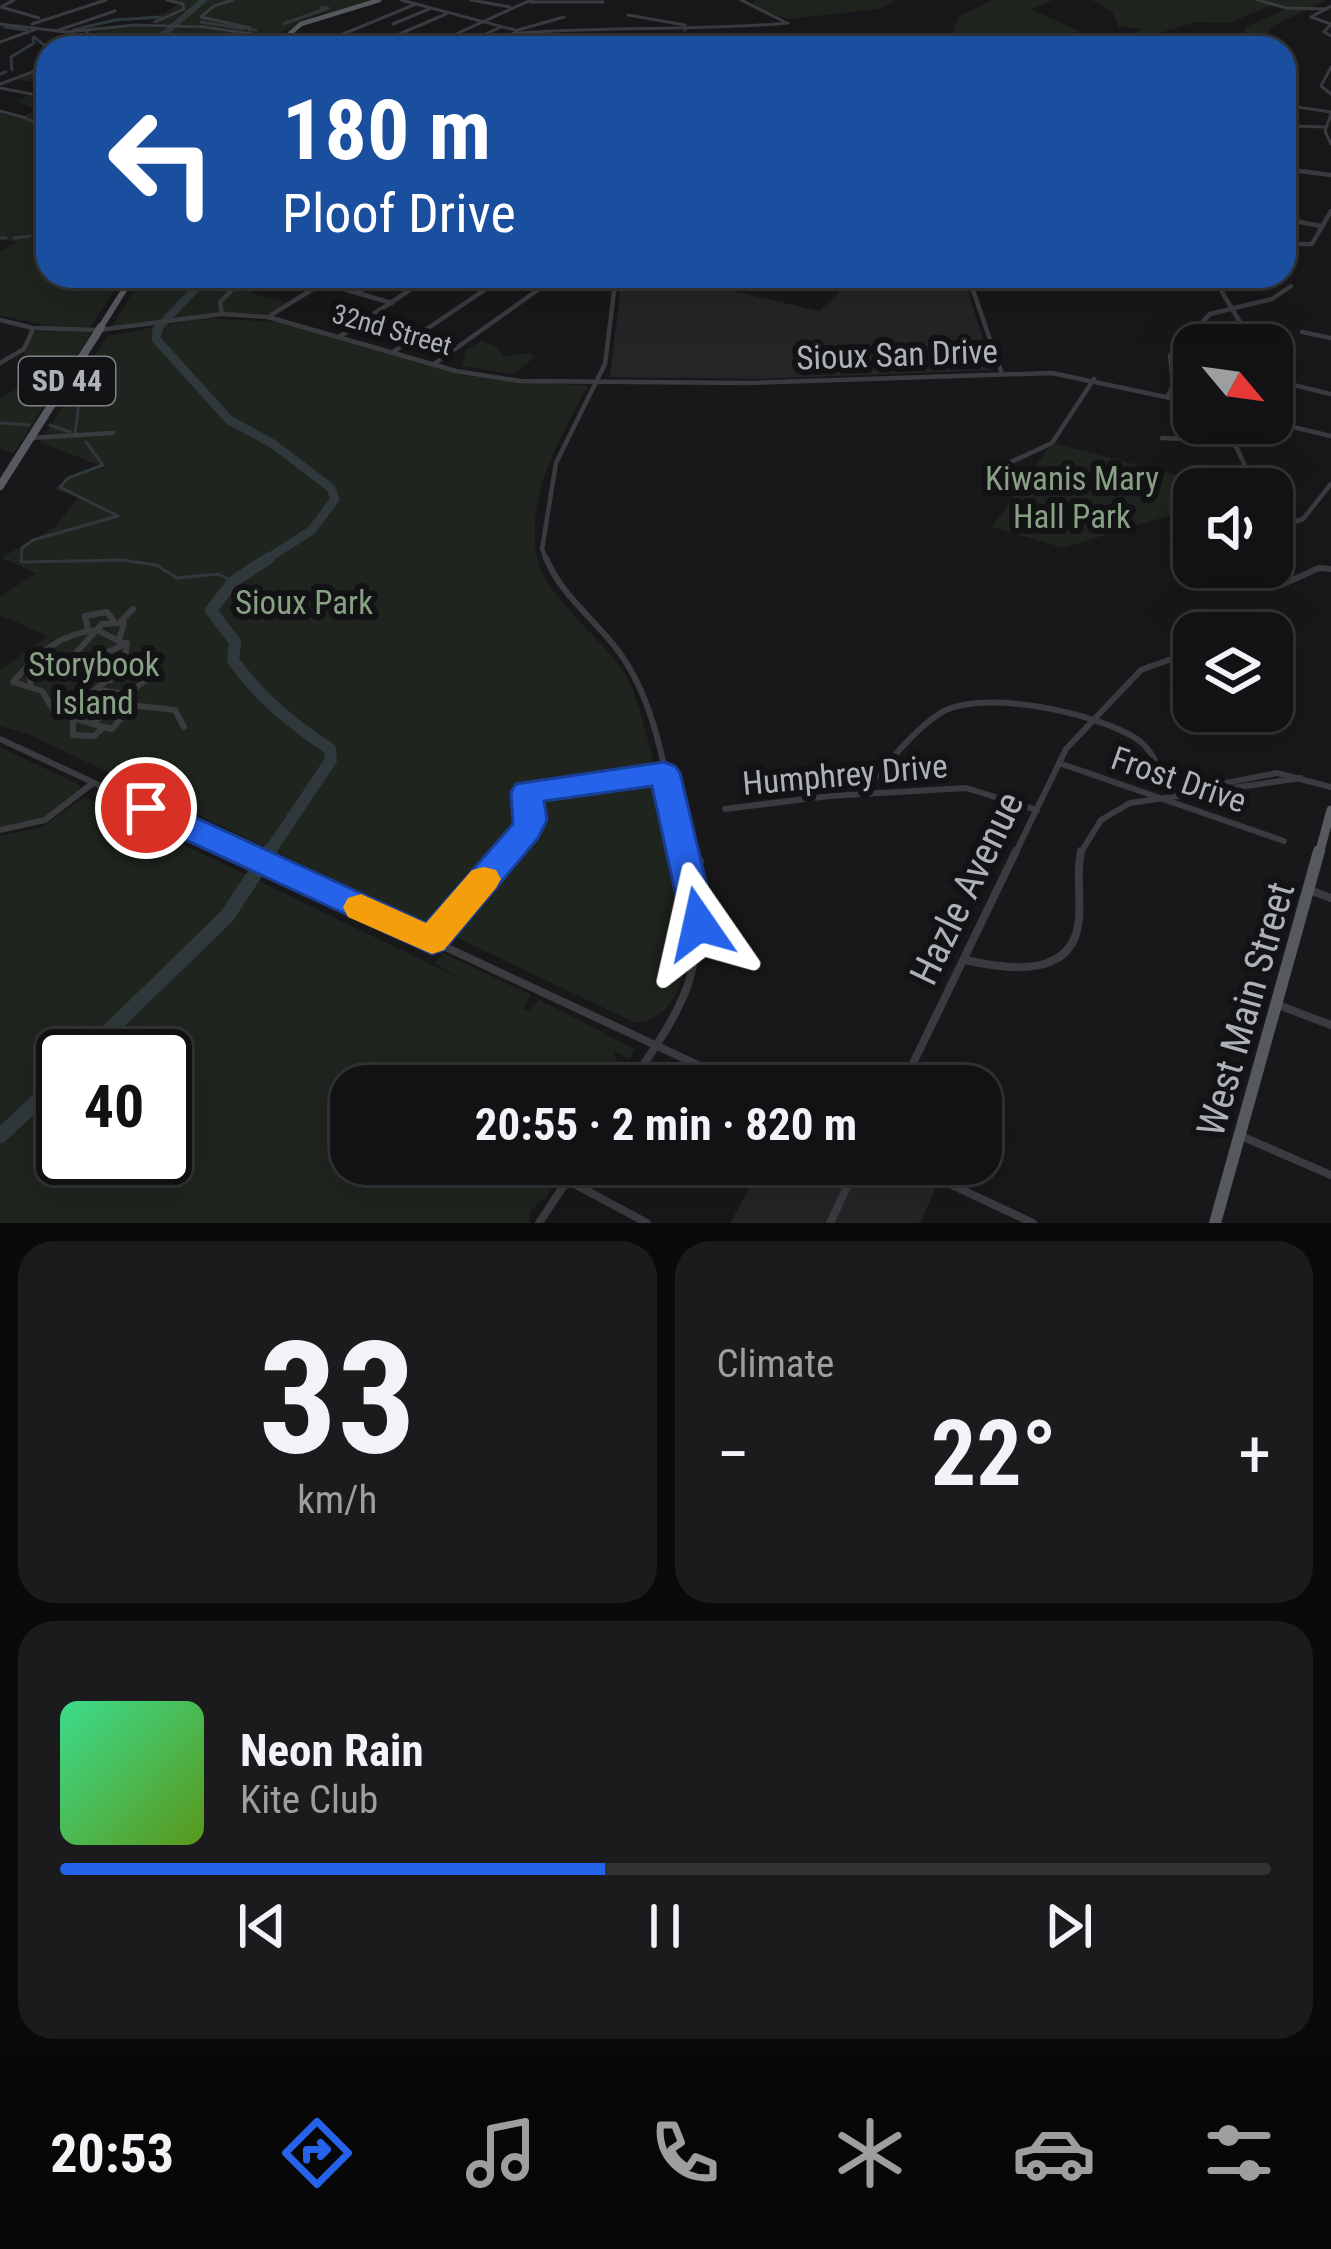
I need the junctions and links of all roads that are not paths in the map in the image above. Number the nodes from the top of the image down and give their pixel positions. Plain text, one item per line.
1 (14, 0) edge
2 (106, 0) edge
3 (167, 0) edge
4 (233, 0) edge
5 (379, 0) edge
6 (400, 0) edge
7 (471, 0) edge
8 (741, 0) edge
9 (1258, 0) edge
10 (529, 1) edge
11 (602, 2) edge
12 (417, 4) junction
13 (433, 8) junction
14 (514, 8) junction
15 (1329, 8) edge
16 (116, 11) dead end
17 (450, 13) junction
18 (628, 15) dead end
19 (564, 17) dead end
20 (43, 19) junction
21 (484, 21) junction
22 (0, 24) edge
23 (393, 24) dead end
24 (1331, 24) edge
25 (152, 25) junction
26 (29, 26) junction
27 (502, 26) junction
28 (41, 28) junction
29 (682, 30) junction
30 (55, 31) junction
31 (86, 31) junction
32 (242, 31) junction
33 (517, 32) junction
34 (673, 35) dead end
35 (1329, 35) edge
36 (90, 36) edge
37 (270, 36) edge
38 (284, 36) edge
39 (338, 36) edge
40 (395, 36) edge
41 (451, 36) edge
42 (481, 36) edge
43 (506, 36) edge
44 (521, 36) edge
45 (0, 42) edge
46 (1331, 67) edge
47 (36, 70) edge
48 (1328, 76) edge
49 (2, 83) edge
50 (31, 94) dead end
51 (1331, 94) edge
52 (1296, 107) edge
53 (0, 111) edge
54 (1331, 113) edge
55 (26, 118) dead end
56 (1296, 126) edge
57 (1325, 127) junction
58 (1331, 144) edge
59 (1296, 171) edge
60 (1331, 175) edge
61 (1331, 211) edge
62 (1296, 221) edge
63 (1321, 226) junction
64 (1296, 244) edge
65 (125, 288) edge
66 (231, 288) edge
67 (317, 288) edge
68 (339, 288) edge
69 (365, 288) edge
70 (414, 288) edge
71 (487, 288) edge
72 (540, 288) edge
73 (615, 288) edge
74 (972, 288) edge
75 (1224, 288) edge
76 (1289, 288) edge
77 (357, 293) junction
78 (392, 303) junction
79 (1229, 310) junction
80 (222, 314) junction
81 (268, 317) junction
82 (1, 322) edge
83 (1239, 324) edge
84 (33, 328) junction
85 (99, 330) junction
86 (1302, 332) dead end
87 (1330, 336) edge
88 (339, 337) junction
89 (393, 352) junction
90 (0, 363) edge
91 (434, 364) junction
92 (1002, 374) junction
93 (1094, 379) junction
94 (598, 382) junction
95 (1293, 385) edge
96 (1331, 394) edge
97 (1168, 396) junction
98 (1173, 397) edge
99 (1293, 427) edge
100 (113, 433) dead end
101 (1331, 436) edge
102 (31, 438) junction
103 (1162, 438) dead end
104 (1173, 438) edge
105 (996, 470) dead end
106 (2, 481) edge
107 (1331, 484) edge
108 (1293, 522) edge
109 (1331, 569) edge
110 (1293, 578) edge
111 (133, 609) dead end
112 (117, 620) junction
113 (85, 630) junction
114 (123, 640) junction
115 (76, 653) dead end
116 (1173, 658) edge
117 (38, 660) dead end
118 (125, 662) junction
119 (95, 678) dead end
120 (110, 680) junction
121 (31, 686) junction
122 (97, 689) junction
123 (121, 703) junction
124 (131, 705) dead end
125 (64, 715) junction
126 (124, 715) dead end
127 (74, 720) junction
128 (1090, 720) junction
129 (92, 724) junction
130 (104, 727) junction
131 (184, 727) dead end
132 (0, 739) edge
133 (1059, 763) junction
134 (664, 773) junction
135 (93, 783) junction
136 (1331, 787) edge
137 (860, 794) junction
138 (1171, 794) junction
139 (1155, 796) junction
140 (725, 809) dead end
141 (1037, 810) junction
142 (1331, 810) edge
143 (0, 830) edge
144 (1284, 841) dead end
145 (700, 861) dead end
146 (687, 862) junction
147 (704, 879) dead end
148 (691, 881) junction
149 (1309, 890) junction
150 (1331, 898) edge
151 (432, 940) junction
152 (965, 960) junction
153 (1277, 1004) junction
154 (1331, 1025) edge
155 (657, 1045) junction
156 (643, 1065) edge
157 (699, 1065) edge
158 (912, 1065) edge
159 (1241, 1136) junction
160 (1331, 1175) edge
161 (564, 1185) edge
162 (576, 1185) edge
163 (848, 1185) edge
164 (952, 1185) edge
165 (539, 1223) edge
166 (647, 1223) edge
167 (830, 1223) edge
168 (1033, 1223) edge
169 (1215, 1223) edge

1 - 20 street
2 - 20 street
3 - 25 street
4 - 32 street
5 - 38 main road
6 - 12 street
7 - 14 street
8 - 29 street
9 - 15 street
10 - 11 street
10 - 14 street
12 - 13 street
12 - 39 street
13 - 17 street
13 - 23 street
14 - 21 street
15 - 24 street
16 - 30 street
17 - 21 street
17 - 40 street
18 - 29 street
19 - 33 street
20 - 26 street
21 - 27 street
21 - 41 street
22 - 26 street
24 - 35 street
25 - 31 street
25 - 32 street
26 - 28 street
27 - 33 street
27 - 42 street
28 - 30 street
28 - 45 street
29 - 33 street
29 - 34 street
30 - 31 street
31 - 36 street
32 - 37 street
33 - 43 street
33 - 44 street
46 - 48 street
47 - 49 street
48 - 51 street
49 - 50 street
52 - 54 street
53 - 55 street
54 - 57 street
56 - 57 street
57 - 58 street
59 - 60 street
61 - 63 street
62 - 63 street
63 - 64 street
65 - 85 main road, SD 44
66 - 80 street
67 - 81 street
68 - 77 street
69 - 77 street
70 - 78 street
71 - 89 street
72 - 91 street
73 - 94 street
74 - 92 street
75 - 79 street
76 - 79 street
77 - 78 street
78 - 88 street
79 - 83 street
79 - 97 street
80 - 81 street, 32nd Street
80 - 85 street, 32nd Street
81 - 88 street, 32nd Street
82 - 84 street, 32nd Street
84 - 85 street, 32nd Street
84 - 90 street
85 - 102 main road, SD 44
86 - 87 street
88 - 89 street, 32nd Street
89 - 91 street, 32nd Street
91 - 94 street, 32nd Street
92 - 93 street, Sioux San Drive
92 - 94 street, Sioux San Drive
93 - 97 street, Sioux San Drive
93 - 105 street
94 - 134 street
95 - 96 street
97 - 98 street, Sioux San Drive
99 - 101 street
100 - 102 street
102 - 106 main road, SD 44
103 - 104 street
107 - 108 street
109 - 110 street
111 - 112 street
112 - 113 street
112 - 113 street
112 - 114 street
113 - 114 street
113 - 115 street
113 - 121 street
114 - 118 street
114 - 118 street
116 - 128 street, Hazle Avenue
117 - 121 street
118 - 120 street
118 - 123 street
119 - 120 street
120 - 122 street
121 - 125 street
122 - 123 street
122 - 125 street
123 - 129 street
124 - 131 street
125 - 127 street
126 - 130 street
127 - 129 street
127 - 130 street
128 - 133 street, Hazle Avenue
128 - 137 street
128 - 138 street
129 - 130 street
132 - 135 street
133 - 139 street, Frost Drive
133 - 141 street, Hazle Avenue
134 - 146 street
134 - 151 street
135 - 143 street
135 - 151 street
136 - 138 street
137 - 140 street, Humphrey Drive
137 - 141 street, Humphrey Drive
138 - 139 street
139 - 144 street, Frost Drive
139 - 152 street
141 - 152 street, Hazle Avenue
142 - 149 main road, West Main Street
145 - 146 street
146 - 148 street
147 - 148 street
148 - 155 street
149 - 150 street
149 - 153 main road, West Main Street
151 - 155 street
152 - 158 street, Hazle Avenue
153 - 154 street
153 - 159 main road, West Main Street
155 - 156 street
155 - 157 street
159 - 160 street
159 - 169 main road, West Main Street
161 - 165 street
162 - 166 street
163 - 167 street
164 - 168 street

